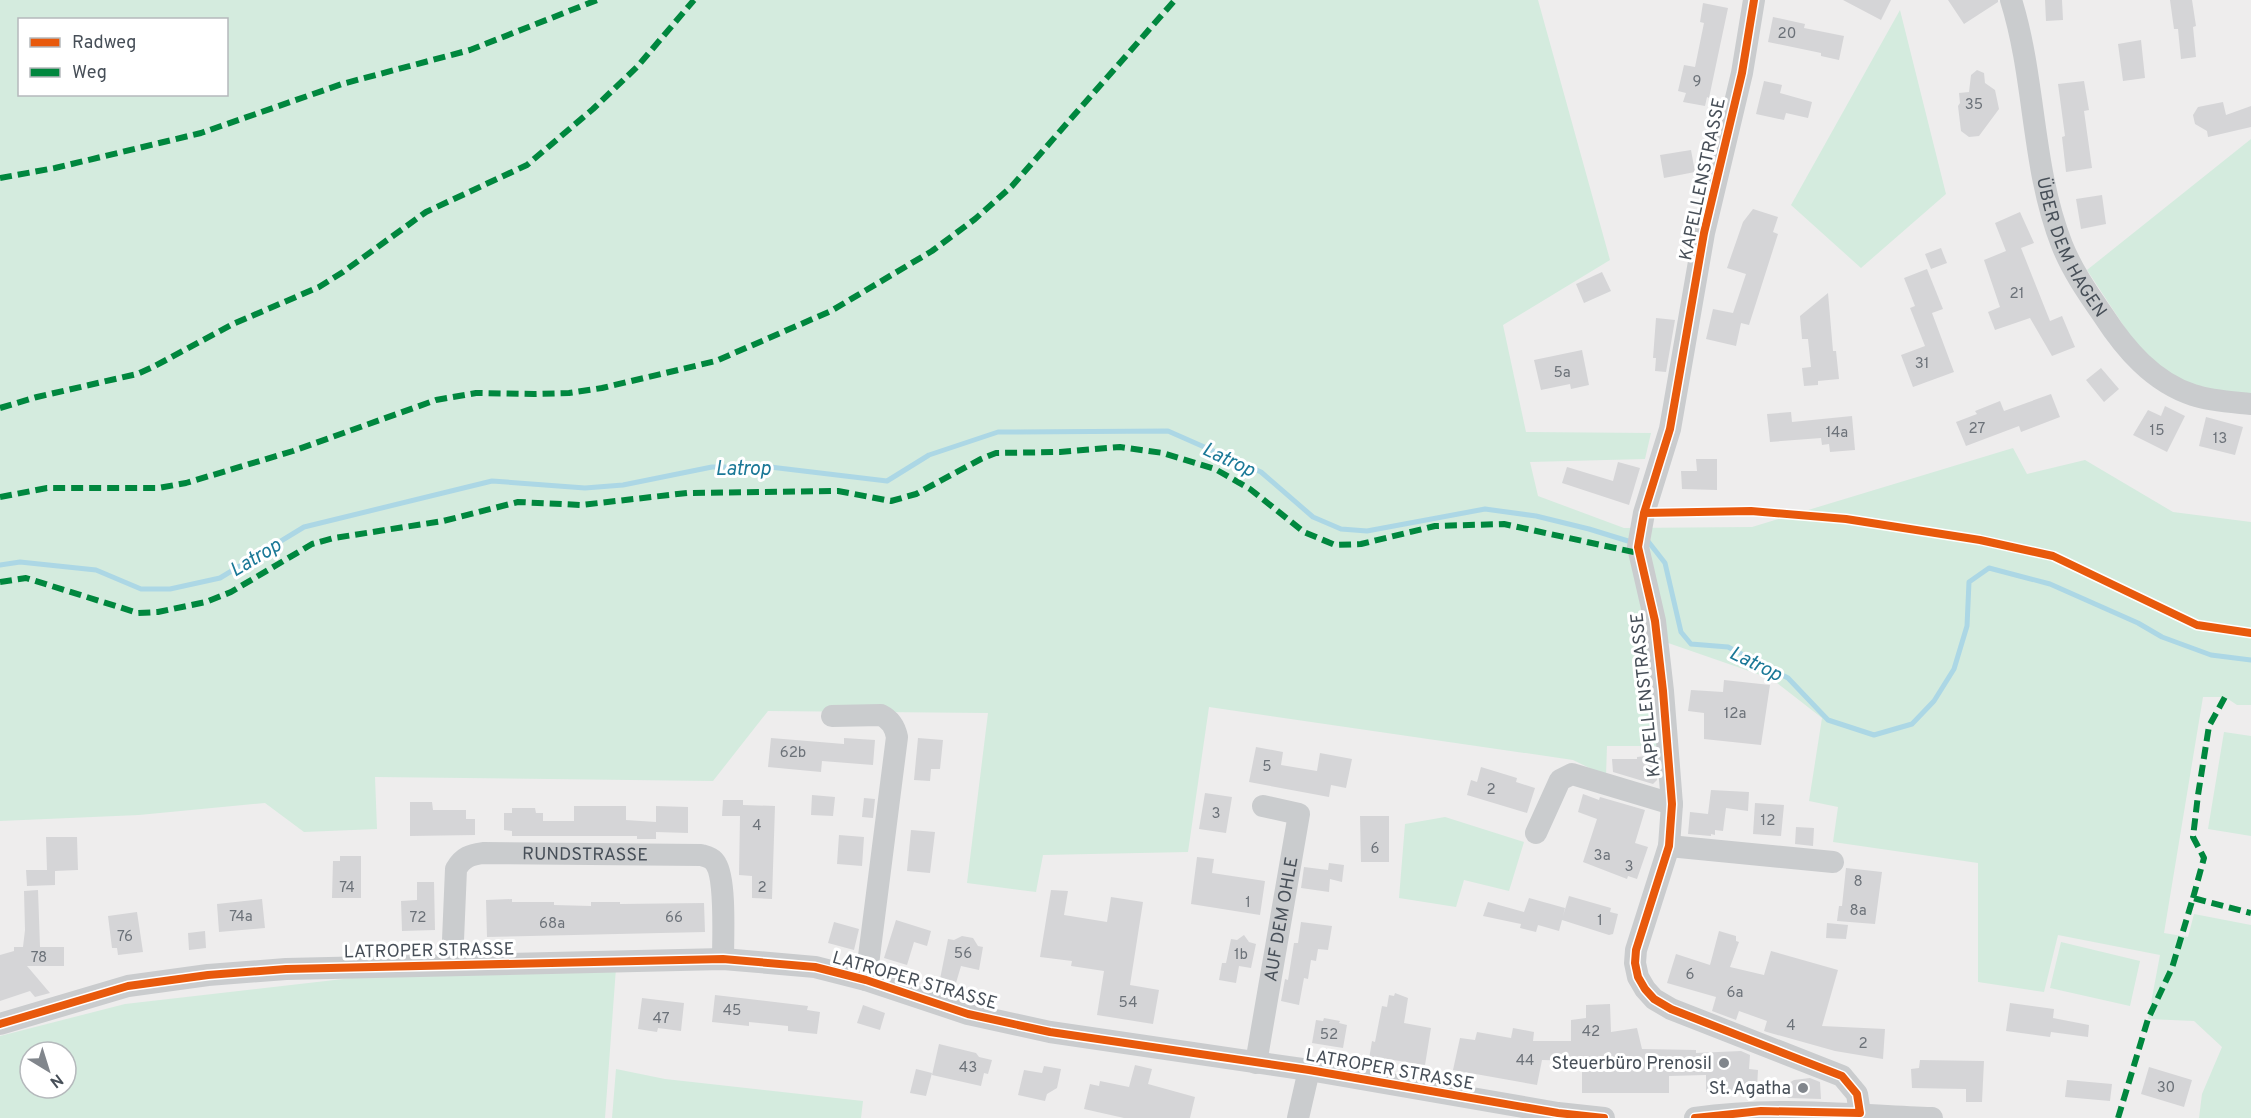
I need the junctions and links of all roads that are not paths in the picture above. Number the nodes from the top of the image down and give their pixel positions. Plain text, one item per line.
1 (1754, 0) edge
2 (2011, 0) edge
3 (2251, 404) edge
4 (831, 716) dead end
5 (1672, 804) junction
6 (1263, 806) dead end
7 (1536, 833) dead end
8 (1670, 846) junction
9 (1833, 862) dead end
10 (723, 959) junction
11 (452, 964) junction
12 (866, 980) junction
13 (0, 1024) edge
14 (1256, 1063) junction
15 (1309, 1070) junction
16 (1860, 1113) junction
17 (1298, 1118) edge
18 (1605, 1118) edge
19 (1695, 1118) edge
20 (1932, 1118) edge

1 - 5 street, KAPELLENSTRASSE
2 - 3 street, ÜBER DEM HAGEN
4 - 12 street, LATROPER STRASSE
5 - 7 street
5 - 8 street, KAPELLENSTRASSE
6 - 14 street, AUF DEM OHLE
8 - 9 street
8 - 16 street, KAPELLENSTRASSE
10 - 11 street, LATROPER STRASSE
10 - 11 street, RUNDSTRASSE
10 - 12 street, LATROPER STRASSE
11 - 13 street, LATROPER STRASSE
12 - 14 street, LATROPER STRASSE
14 - 15 street, LATROPER STRASSE
15 - 17 street
15 - 18 street, LATROPER STRASSE
16 - 19 street
16 - 20 street

